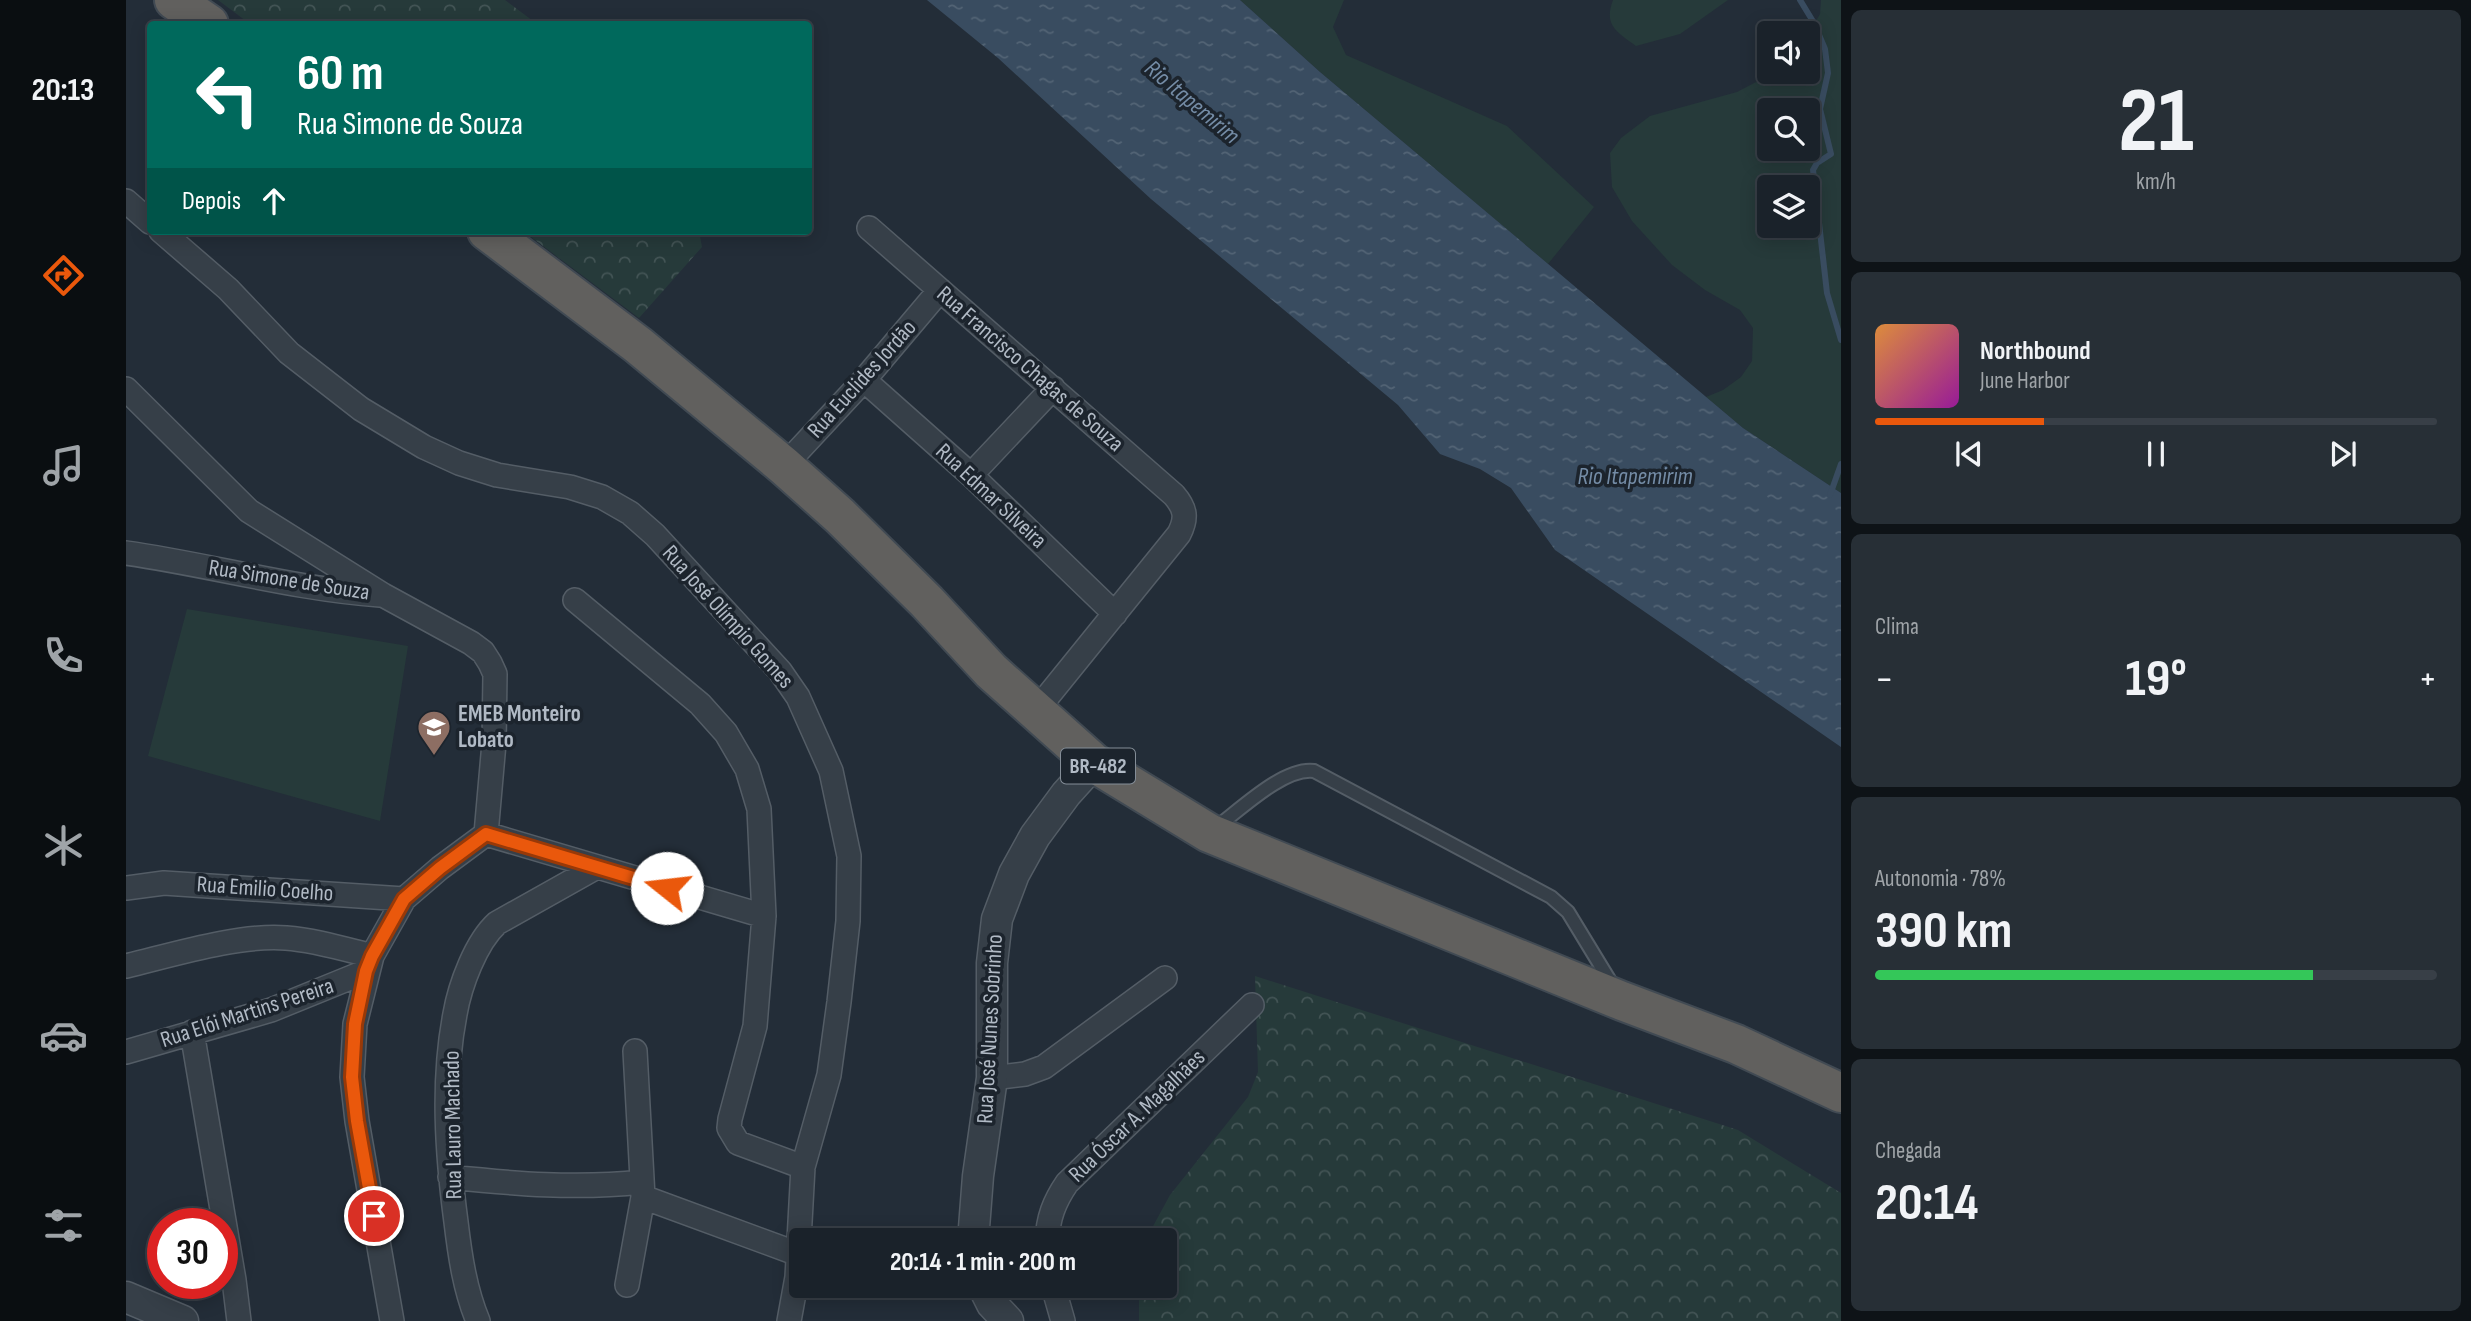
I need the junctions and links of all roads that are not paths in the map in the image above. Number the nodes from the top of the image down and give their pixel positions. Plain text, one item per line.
1 (174, 0) edge
2 (205, 21) edge
3 (126, 201) edge
4 (147, 219) edge
5 (869, 228) dead end
6 (166, 235) edge
7 (492, 235) edge
8 (940, 290) junction
9 (864, 380) junction
10 (1053, 388) junction
11 (126, 389) edge
12 (783, 466) junction
13 (971, 475) junction
14 (126, 552) edge
15 (383, 595) junction
16 (575, 600) dead end
17 (1115, 614) junction
18 (1035, 712) junction
19 (1094, 763) junction
20 (1209, 833) junction
21 (486, 834) junction
22 (595, 868) junction
23 (126, 888) edge
24 (404, 899) junction
25 (764, 916) junction
26 (369, 963) junction
27 (126, 966) edge
28 (1165, 978) dead end
29 (1622, 1001) junction
30 (1252, 1005) dead end
31 (192, 1032) junction
32 (635, 1051) dead end
33 (126, 1052) edge
34 (992, 1078) junction
35 (1841, 1093) edge
36 (803, 1167) junction
37 (450, 1177) junction
38 (642, 1189) junction
39 (799, 1228) edge
40 (974, 1228) edge
41 (1048, 1228) edge
42 (789, 1250) edge
43 (627, 1285) dead end
44 (126, 1297) edge
45 (792, 1298) edge
46 (989, 1298) edge
47 (1057, 1298) edge
48 (183, 1321) edge
49 (239, 1321) edge
50 (392, 1321) edge
51 (478, 1321) edge
52 (789, 1321) edge
53 (1009, 1321) edge
54 (1063, 1321) edge

1 - 2 highway
3 - 4 street
5 - 8 street, Rua Francisco Chagas de Souza
6 - 36 street, Rua José Olímpio Gomes
7 - 12 highway, BR-482
8 - 9 street, Rua Euclides Jordão
8 - 10 street, Rua Francisco Chagas de Souza
9 - 12 street, Rua Euclides Jordão
9 - 13 street, Rua Edmar Silveira
10 - 13 street
10 - 17 street, Rua Francisco Chagas de Souza
11 - 15 street
12 - 18 highway, BR-482
13 - 17 street, Rua Edmar Silveira
14 - 15 street, Rua Simone de Souza
15 - 21 street, Rua Simone de Souza
16 - 25 street
17 - 18 street
18 - 19 highway, BR-482
19 - 20 highway, BR-482
19 - 34 street, Rua José Nunes Sobrinho
20 - 29 highway, BR-482
20 - 29 lane
21 - 22 street
21 - 24 street
22 - 25 street
22 - 37 street, Rua Lauro Machado
23 - 24 street, Rua Emilio Coelho
24 - 26 street
25 - 36 street
26 - 27 street
26 - 31 street, Rua Elói Martins Pereira
26 - 50 street
28 - 34 street
29 - 35 highway, BR-482
30 - 41 street, Rua Óscar A. Magalhães
31 - 33 street, Rua Elói Martins Pereira
31 - 49 street
32 - 38 street
34 - 40 street, Rua José Nunes Sobrinho
36 - 39 street, Rua José Olímpio Gomes
37 - 38 street
37 - 51 street, Rua Lauro Machado
38 - 42 street
38 - 43 street
44 - 48 street
45 - 52 street, Rua José Olímpio Gomes
46 - 53 street
47 - 54 street

